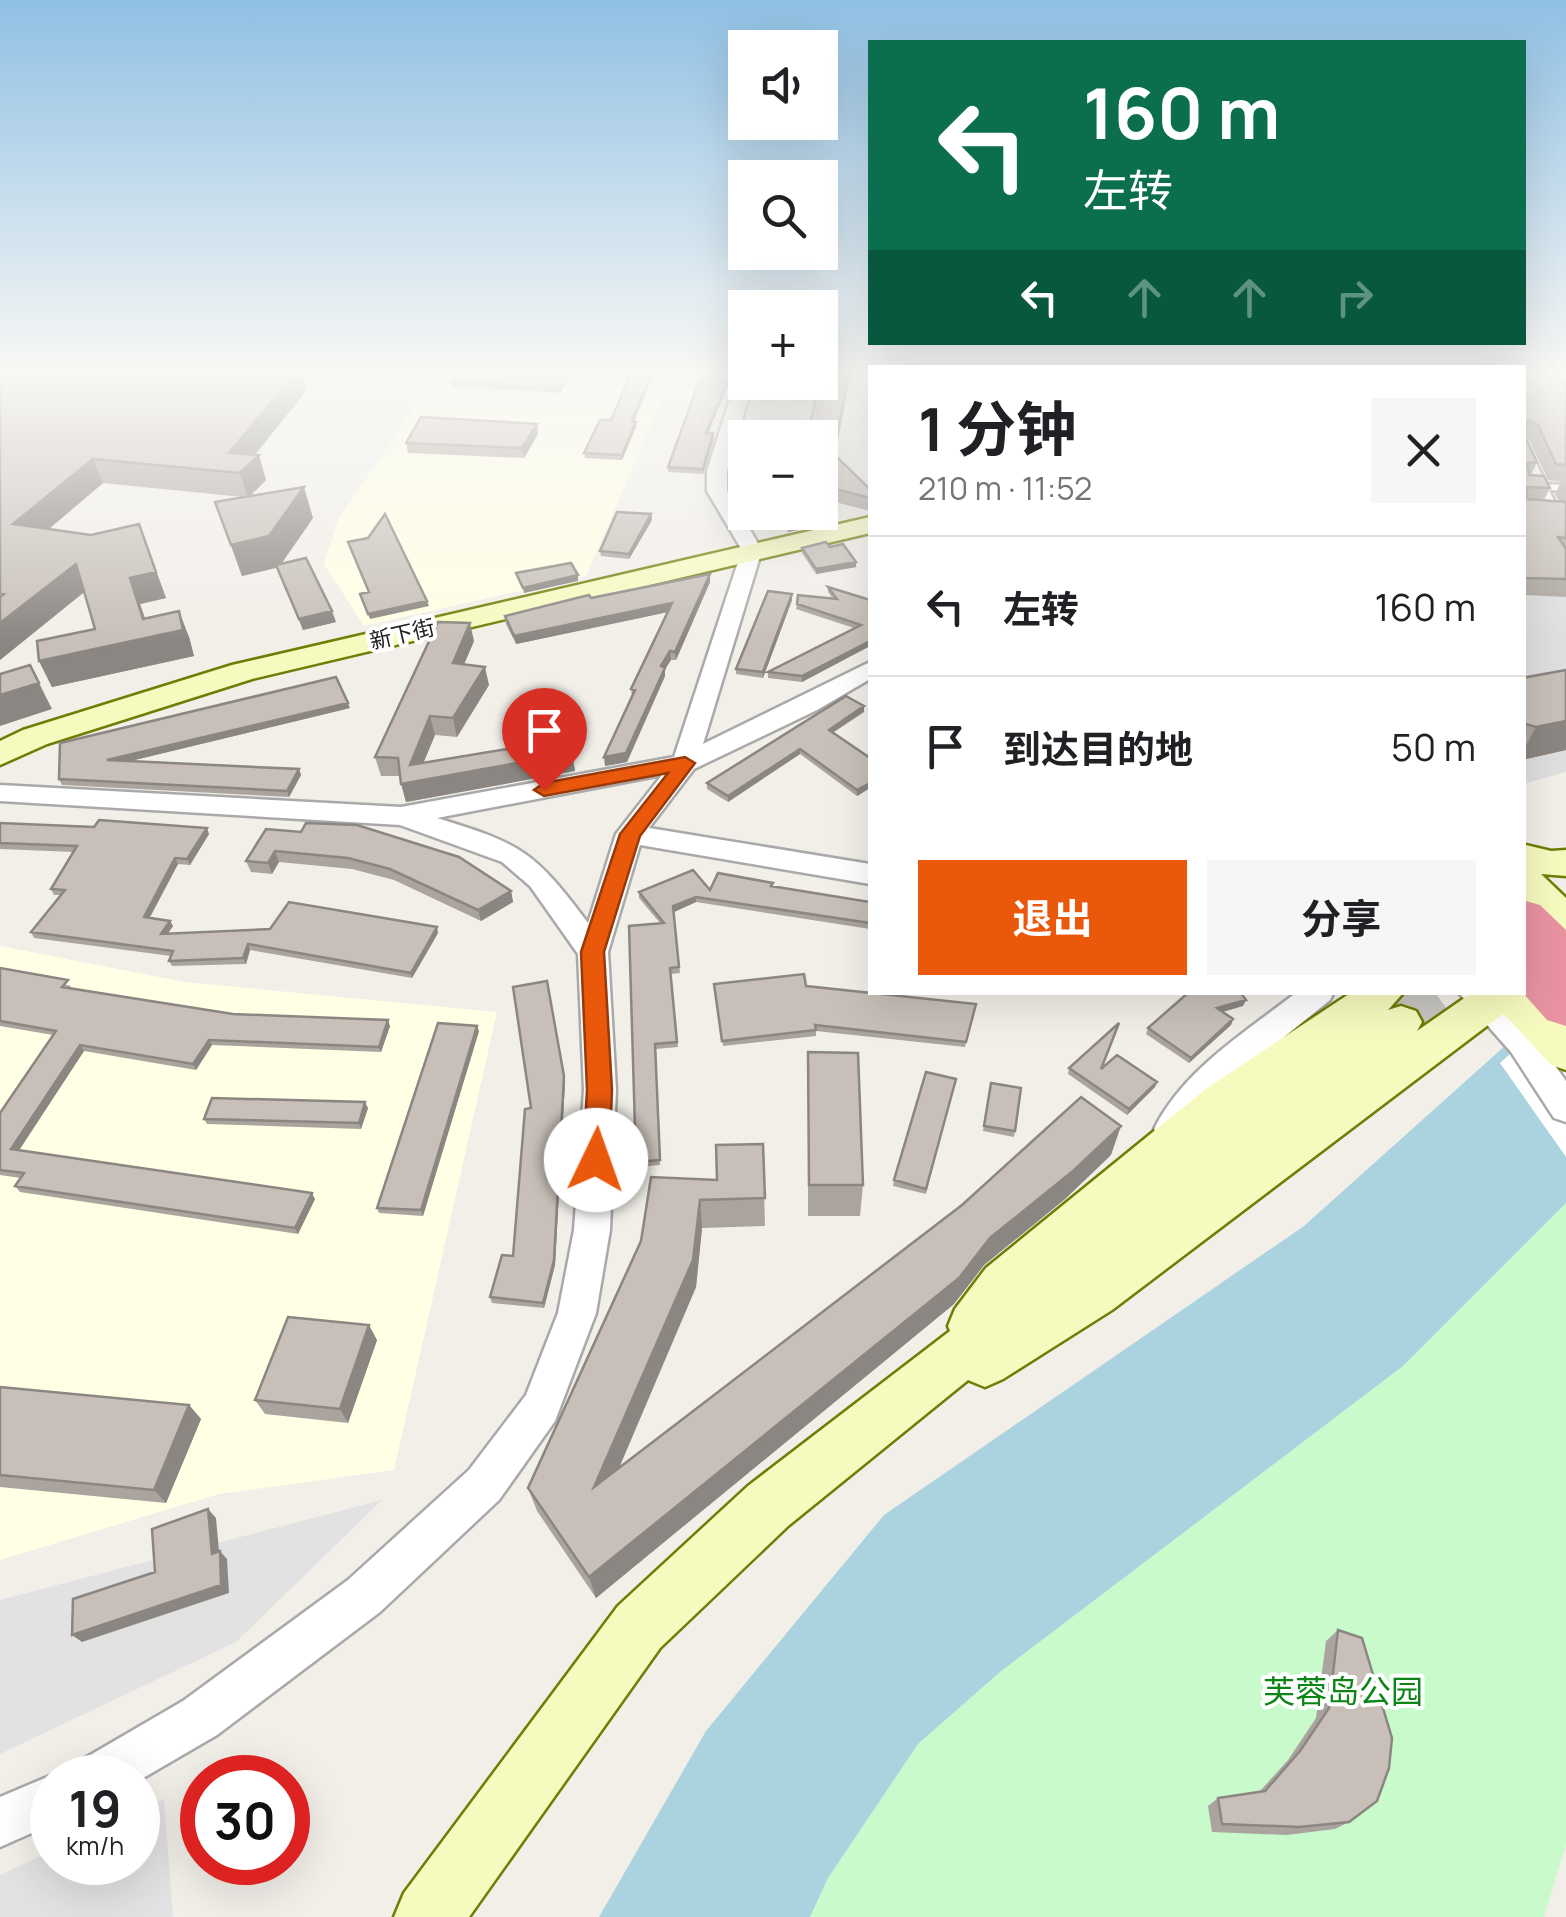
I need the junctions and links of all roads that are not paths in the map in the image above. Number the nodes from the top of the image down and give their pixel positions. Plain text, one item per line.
1 (718, 463) edge
2 (1531, 463) edge
3 (1526, 485) edge
4 (1542, 486) junction
5 (1566, 488) edge
6 (1539, 512) edge
7 (1560, 514) edge
8 (868, 516) edge
9 (868, 525) edge
10 (751, 546) junction
11 (868, 671) edge
12 (0, 743) edge
13 (0, 754) edge
14 (685, 763) junction
15 (0, 793) edge
16 (402, 816) junction
17 (630, 834) junction
18 (1526, 860) edge
19 (1526, 863) edge
20 (1566, 863) edge
21 (868, 874) edge
22 (1566, 875) edge
23 (1526, 882) edge
24 (1566, 903) edge
25 (1566, 922) edge
26 (592, 952) junction
27 (1314, 995) edge
28 (1523, 995) edge
29 (1399, 1013) edge
30 (1566, 1052) edge
31 (1566, 1108) edge
32 (1135, 1174) junction
33 (938, 1373) junction
34 (136, 1755) edge
35 (30, 1809) edge
36 (0, 1822) edge
37 (428, 1917) edge

1 - 10 street
2 - 4 lane
3 - 4 lane
4 - 5 lane
4 - 7 lane
6 - 7 lane
8 - 10 main road, 新下街
9 - 10 main road, 新下街
10 - 12 main road, 新下街
10 - 13 main road, 新下街
10 - 14 street
11 - 14 street
14 - 16 street
14 - 17 street
15 - 16 street
16 - 26 street
17 - 21 street
17 - 26 street
18 - 20 main road
19 - 24 street
20 - 22 main road
23 - 25 main road
26 - 34 street
27 - 32 street
28 - 29 main road
28 - 30 main road
28 - 31 street
29 - 32 main road
29 - 33 main road
32 - 33 main road
33 - 37 main road
35 - 36 street

